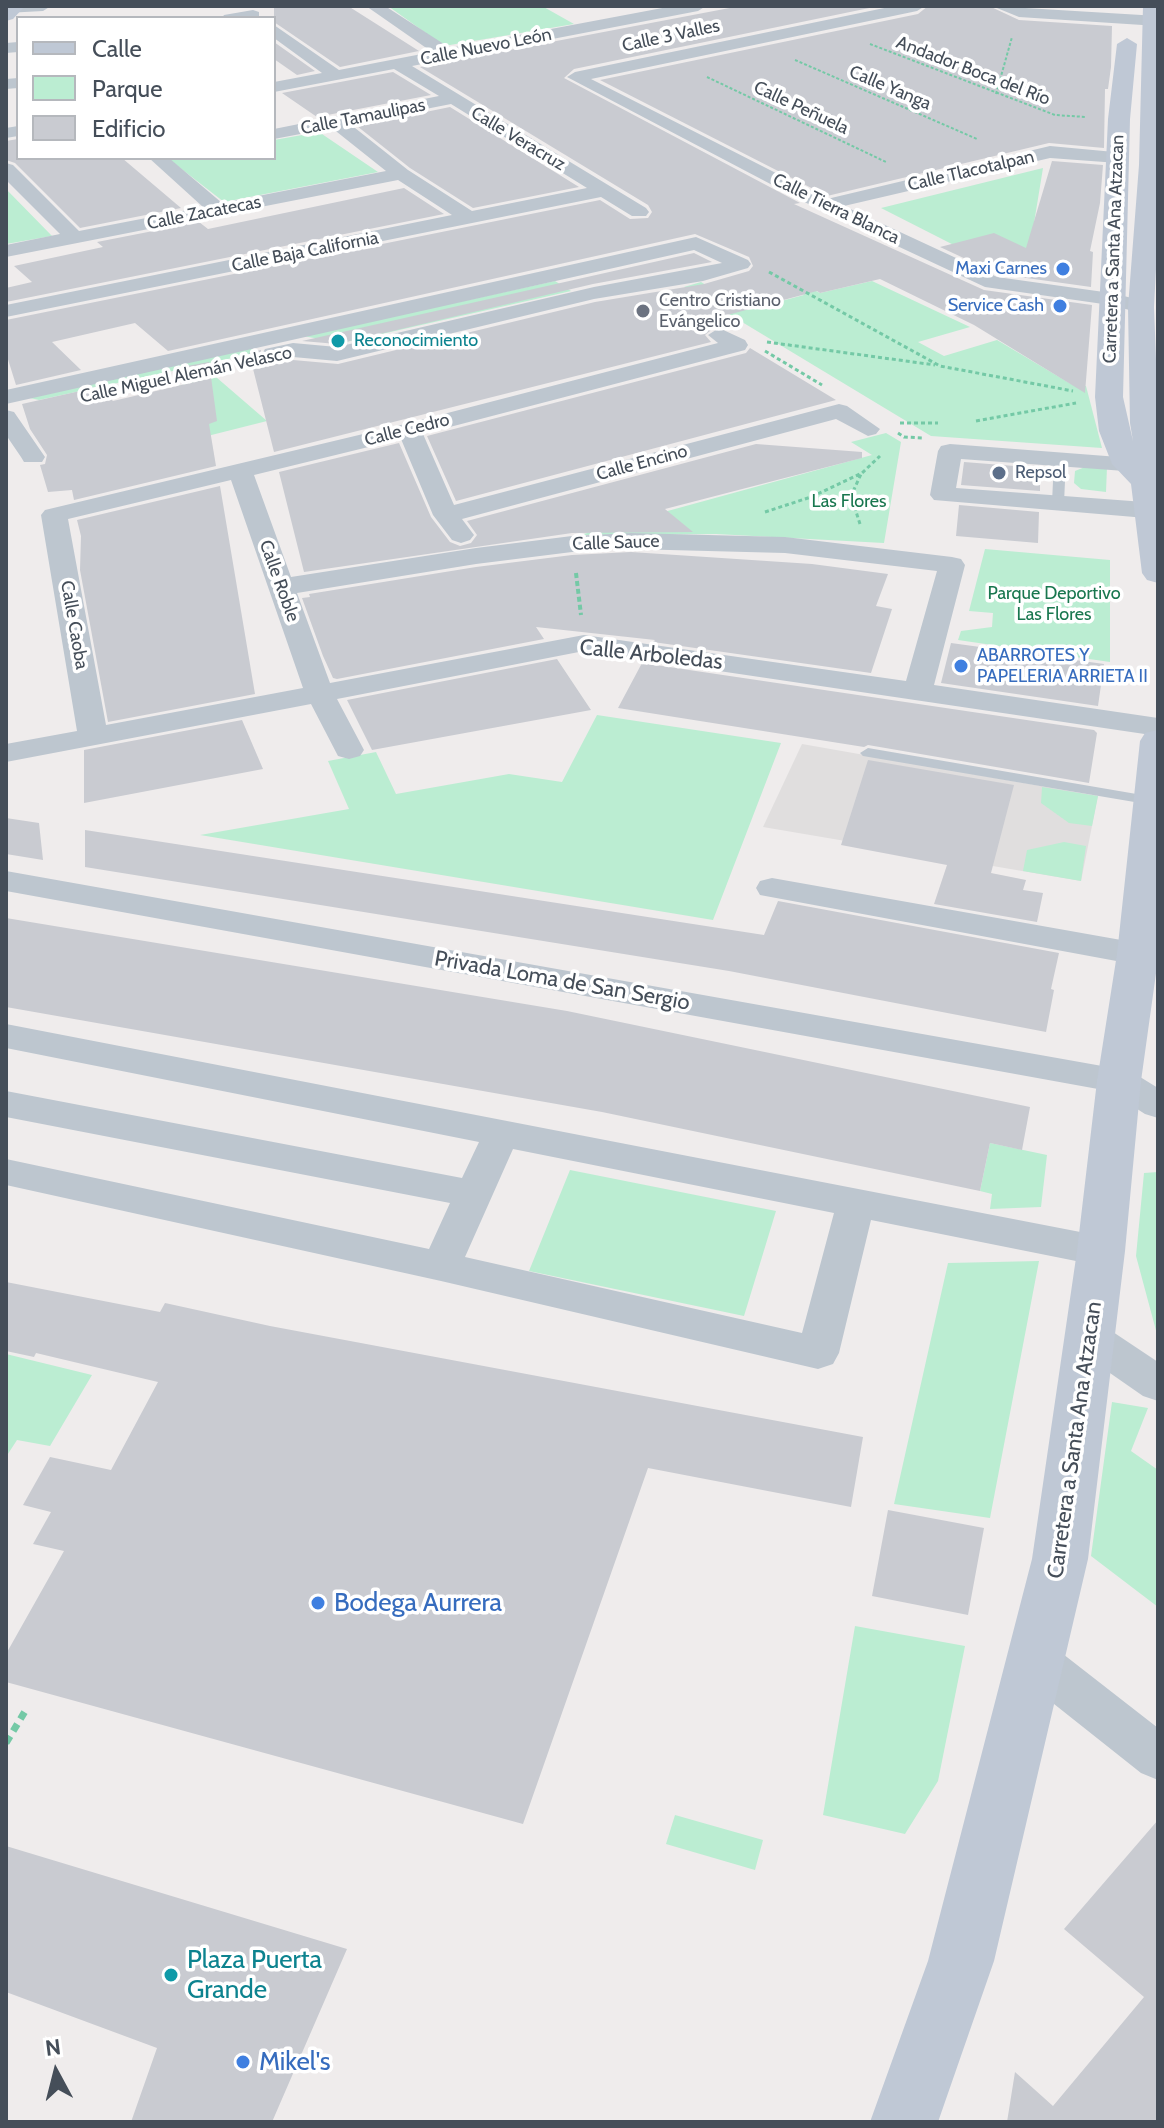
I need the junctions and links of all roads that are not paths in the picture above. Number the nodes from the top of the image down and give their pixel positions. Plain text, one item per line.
1 (43, 6) edge
2 (374, 6) edge
3 (698, 6) edge
4 (917, 6) edge
5 (1000, 6) edge
6 (11, 10) edge
7 (572, 12) dead end
8 (1144, 15) edge
9 (598, 25) junction
10 (276, 31) edge
11 (447, 54) junction
12 (398, 64) junction
13 (337, 76) junction
14 (575, 77) joint
15 (276, 87) edge
16 (1155, 94) edge
17 (452, 99) junction
18 (336, 122) junction
19 (276, 134) edge
20 (1118, 157) junction
21 (160, 160) edge
22 (6, 169) edge
23 (401, 174) junction
24 (1154, 176) edge
25 (603, 191) junction
26 (825, 205) junction
27 (219, 210) junction
28 (639, 212) dead end
29 (471, 219) junction
30 (75, 238) junction
31 (6, 251) edge
32 (562, 273) junction
33 (594, 293) junction
34 (1111, 299) junction
35 (6, 311) edge
36 (1150, 321) edge
37 (719, 335) dead end
38 (267, 338) junction
39 (293, 350) junction
40 (6, 397) edge
41 (6, 415) edge
42 (868, 429) road end
43 (409, 430) junction
44 (33, 457) dead end
45 (1060, 459) junction
46 (240, 471) junction
47 (1147, 486) edge
48 (1058, 503) junction
49 (54, 515) joint
50 (446, 515) junction
51 (476, 556) junction
52 (1158, 573) edge
53 (281, 587) junction
54 (918, 690) junction
55 (319, 692) junction
56 (1158, 727) edge
57 (93, 736) junction
58 (1158, 741) edge
59 (349, 750) dead end
60 (6, 753) edge
61 (868, 753) dead end
62 (1154, 802) junction
63 (6, 881) edge
64 (772, 888) dead end
65 (1143, 975) edge
66 (6, 1036) edge
67 (1138, 1093) edge
68 (6, 1104) edge
69 (501, 1134) junction
70 (6, 1172) edge
71 (473, 1194) junction
72 (856, 1204) junction
73 (1101, 1251) junction
74 (441, 1266) junction
75 (1089, 1337) junction
76 (1158, 1384) edge
77 (1037, 1662) junction
78 (1158, 1757) edge
79 (904, 2122) edge

1 - 6 street
2 - 11 street
3 - 9 street, Calle Nuevo León
4 - 14 street, Calle 3 Valles
5 - 8 street
7 - 9 street
8 - 16 street, Carretera a Santa Ana Atzacan
8 - 20 street, Carretera a Santa Ana Atzacan
9 - 11 street, Calle Nuevo León
10 - 13 street
11 - 12 street, Calle Nuevo León
12 - 13 street, Calle Nuevo León
12 - 17 street, Calle Veracruz
13 - 15 street, Calle Nuevo León
14 - 26 street, Calle Tierra Blanca
16 - 24 street, Carretera a Santa Ana Atzacan
17 - 18 street, Calle Tamaulipas
17 - 25 street, Calle Veracruz
18 - 19 street, Calle Tamaulipas
18 - 23 street
20 - 26 street, Calle Tlacotalpan
20 - 34 street, Carretera a Santa Ana Atzacan
21 - 27 street
22 - 30 street
23 - 27 street, Calle Zacatecas
23 - 29 street
24 - 36 street, Carretera a Santa Ana Atzacan
25 - 28 street, Calle Veracruz
25 - 29 street, Calle Baja California
26 - 34 street, Calle Tierra Blanca
27 - 30 street, Calle Zacatecas
29 - 35 street, Calle Baja California
30 - 31 street, Calle Zacatecas
32 - 33 street
32 - 33 street, Calle Miguel Alemán Velasco
32 - 38 street, Calle Miguel Alemán Velasco
33 - 39 street, Calle Miguel Alemán Velasco
34 - 36 street, Calle Tierra Blanca
34 - 47 street, Carretera a Santa Ana Atzacan
36 - 47 street, Carretera a Santa Ana Atzacan
37 - 43 street, Calle Cedro
38 - 39 street
38 - 40 street, Calle Miguel Alemán Velasco
39 - 41 street, Calle Miguel Alemán Velasco
41 - 44 street
42 - 50 street, Calle Encino
43 - 46 street, Calle Cedro
43 - 50 street
45 - 47 street
45 - 48 lane
45 - 48 street
46 - 49 street, Calle Cedro
46 - 53 street, Calle Roble
47 - 48 street
47 - 52 street, Carretera a Santa Ana Atzacan
49 - 57 street, Calle Caoba
50 - 51 street
51 - 53 street, Calle Sauce
51 - 54 street, Calle Sauce
53 - 55 street, Calle Roble
54 - 55 street, Calle Arboledas
54 - 56 street, Calle Arboledas
55 - 57 street, Calle Arboledas
55 - 59 street, Calle Roble
57 - 60 street, Calle Arboledas
58 - 62 street, Carretera a Santa Ana Atzacan
61 - 62 lane
62 - 65 street, Carretera a Santa Ana Atzacan
63 - 67 street, Privada Loma de San Sergio
64 - 65 street
65 - 67 street, Carretera a Santa Ana Atzacan
66 - 69 street
67 - 73 street, Carretera a Santa Ana Atzacan
68 - 71 street
69 - 71 street
69 - 72 street
70 - 74 street
71 - 74 street
72 - 73 street
72 - 74 street
73 - 75 street, Carretera a Santa Ana Atzacan
75 - 76 street
75 - 77 street, Carretera a Santa Ana Atzacan
77 - 78 street
77 - 79 street, Carretera a Santa Ana Atzacan

